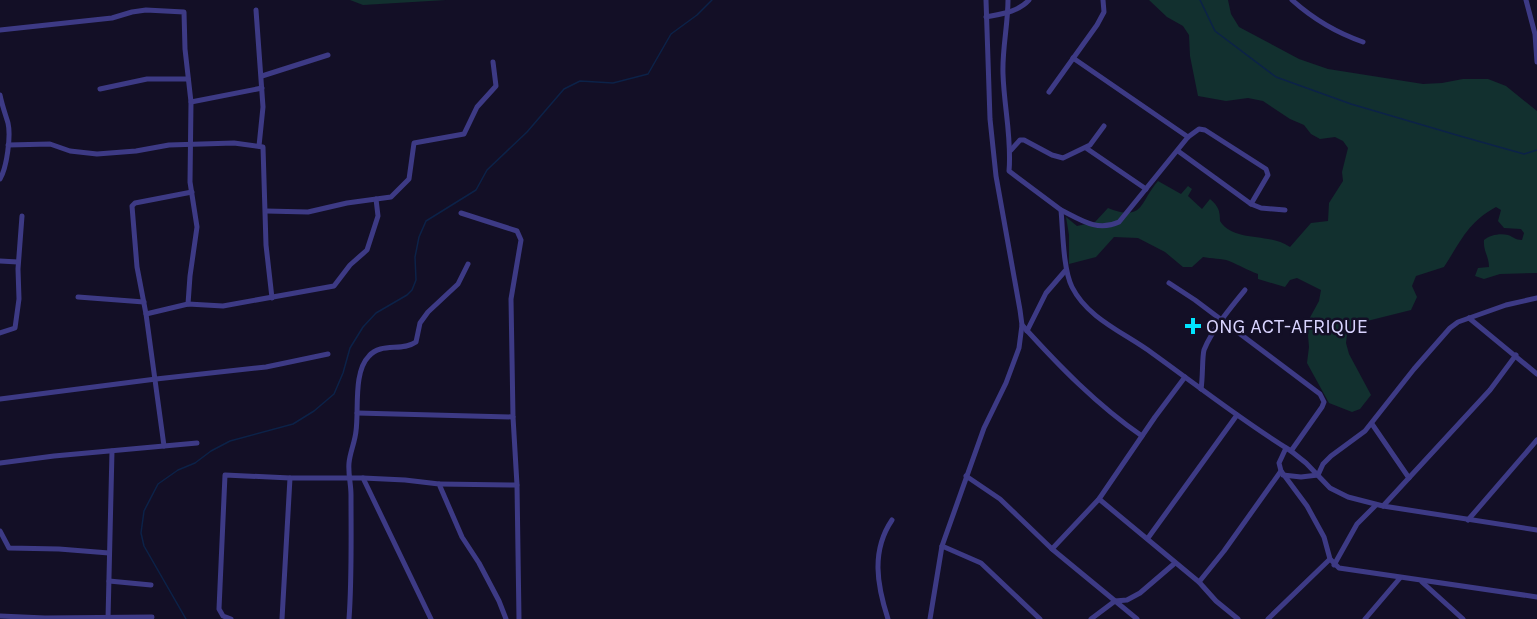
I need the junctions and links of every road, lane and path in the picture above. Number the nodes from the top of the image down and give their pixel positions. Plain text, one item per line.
1 (986, 0) edge
2 (1008, 0) edge
3 (1029, 0) edge
4 (1103, 0) edge
5 (1292, 0) edge
6 (1526, 0) edge
7 (256, 10) dead end
8 (1007, 13) junction
9 (986, 17) junction
10 (0, 30) edge
11 (1363, 42) dead end
12 (328, 55) dead end
13 (1073, 58) junction
14 (493, 62) dead end
15 (1537, 62) edge
16 (262, 76) junction
17 (188, 80) junction
18 (262, 88) junction
19 (100, 89) dead end
20 (1049, 92) dead end
21 (0, 95) edge
22 (191, 102) junction
23 (1104, 126) dead end
24 (1188, 137) junction
25 (191, 144) junction
26 (8, 145) junction
27 (259, 146) junction
28 (1086, 148) junction
29 (1011, 150) junction
30 (1178, 152) junction
31 (1010, 171) junction
32 (996, 176) junction
33 (0, 179) edge
34 (1146, 189) junction
35 (192, 192) junction
36 (376, 199) junction
37 (1251, 204) junction
38 (1061, 210) junction
39 (1285, 210) dead end
40 (266, 211) junction
41 (460, 213) dead end
42 (22, 216) dead end
43 (0, 261) edge
44 (18, 262) junction
45 (468, 264) dead end
46 (1065, 271) junction
47 (1169, 283) dead end
48 (1245, 290) dead end
49 (78, 297) dead end
50 (272, 298) junction
51 (1537, 298) edge
52 (144, 302) junction
53 (188, 304) junction
54 (146, 314) junction
55 (1469, 318) junction
56 (1221, 321) junction
57 (1022, 325) junction
58 (1027, 331) junction
59 (0, 333) edge
60 (328, 354) dead end
61 (1516, 356) junction
62 (1537, 374) edge
63 (1185, 377) junction
64 (156, 379) junction
65 (1201, 389) junction
66 (0, 399) edge
67 (357, 413) junction
68 (1237, 415) junction
69 (513, 417) junction
70 (1372, 424) junction
71 (1142, 436) junction
72 (1537, 440) edge
73 (197, 443) dead end
74 (164, 446) junction
75 (1288, 449) junction
76 (112, 451) junction
77 (0, 463) edge
78 (1282, 473) junction
79 (1318, 475) junction
80 (966, 476) junction
81 (290, 478) junction
82 (363, 478) junction
83 (1408, 478) junction
84 (350, 479) junction
85 (439, 484) junction
86 (517, 485) junction
87 (1099, 499) junction
88 (1380, 506) junction
89 (892, 520) dead end
90 (1468, 520) junction
91 (1537, 530) edge
92 (0, 531) edge
93 (1148, 538) junction
94 (942, 546) junction
95 (1052, 549) junction
96 (109, 553) junction
97 (1330, 559) junction
98 (1175, 562) junction
99 (1334, 565) junction
100 (1400, 578) junction
101 (109, 581) junction
102 (1420, 581) junction
103 (1199, 582) junction
104 (151, 585) dead end
105 (1537, 597) edge
106 (1115, 601) junction
107 (0, 616) edge
108 (152, 617) dead end
109 (108, 618) edge
110 (45, 619) edge
111 (231, 619) edge
112 (282, 619) edge
113 (349, 619) edge
114 (431, 619) edge
115 (506, 619) edge
116 (519, 619) edge
117 (888, 619) edge
118 (930, 619) edge
119 (1040, 619) edge
120 (1091, 619) edge
121 (1137, 619) edge
122 (1238, 619) edge
123 (1268, 619) edge
124 (1366, 619) edge
125 (1463, 619) edge

1 - 9 street
2 - 8 street
3 - 8 street
4 - 13 street
5 - 11 street
6 - 15 street
7 - 16 street
8 - 9 street
8 - 29 street
9 - 32 street
10 - 17 street
12 - 16 street
13 - 20 street
13 - 24 street
14 - 36 street
16 - 18 street
17 - 19 street
17 - 22 street
18 - 22 street
18 - 27 street
21 - 26 street
22 - 25 street
23 - 28 street
24 - 30 street
24 - 37 street
25 - 26 street
25 - 27 street
25 - 35 street
26 - 33 street
27 - 40 street
28 - 29 street
28 - 34 street
29 - 31 street
30 - 34 street
30 - 37 street
31 - 32 street
31 - 38 street
32 - 57 street
34 - 38 street
35 - 52 street
35 - 53 street
36 - 40 street
36 - 50 street
37 - 39 street
38 - 46 street
40 - 50 street
41 - 69 street
42 - 44 street
43 - 44 street
44 - 59 street
45 - 67 street
46 - 58 street
46 - 63 street
47 - 56 street
48 - 56 street
49 - 52 street
50 - 53 street
51 - 55 street
52 - 54 street
53 - 54 street
54 - 64 street
55 - 61 street
55 - 70 street
56 - 65 street
56 - 75 street
57 - 58 street
57 - 80 street
58 - 71 street
60 - 64 street
61 - 62 street
61 - 83 street
63 - 65 street
63 - 71 street
64 - 66 street
64 - 74 street
65 - 68 street
67 - 69 street
67 - 84 street
68 - 75 street
68 - 93 street
69 - 86 street
70 - 79 street
70 - 83 street
71 - 87 street
72 - 90 street
73 - 74 street
74 - 76 street
75 - 78 street
75 - 79 street
76 - 77 street
76 - 96 street
78 - 79 street
78 - 97 street
78 - 103 street
79 - 88 street
80 - 94 street
80 - 95 street
81 - 84 street
81 - 111 street
81 - 112 street
82 - 84 street
82 - 85 street
82 - 114 street
83 - 88 street
84 - 113 street
85 - 86 street
85 - 115 street
86 - 116 street
87 - 93 street
87 - 95 street
88 - 90 street
88 - 99 street
89 - 117 street
90 - 91 street
92 - 96 street
93 - 98 street
94 - 118 street
94 - 119 street
95 - 106 street
96 - 101 street
97 - 99 street
97 - 123 street
98 - 103 street
98 - 106 street
99 - 100 street
100 - 102 street
100 - 124 street
101 - 104 street
101 - 109 street
102 - 105 street
102 - 125 street
103 - 122 street
106 - 120 street
106 - 121 street
107 - 110 street
108 - 109 street
109 - 110 street

